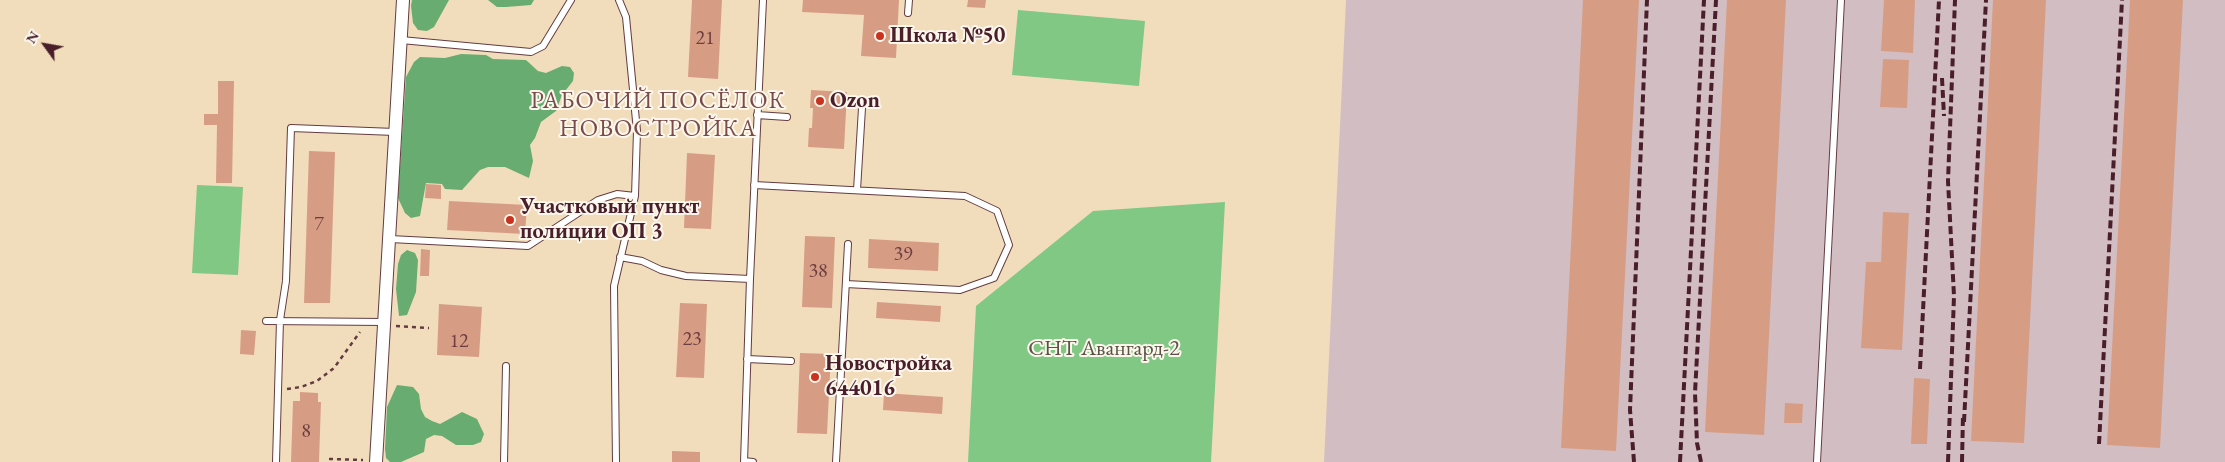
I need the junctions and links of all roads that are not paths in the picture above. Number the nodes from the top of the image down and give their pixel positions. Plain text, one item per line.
1 (403, 0) edge
2 (571, 0) edge
3 (619, 0) edge
4 (763, 0) edge
5 (909, 0) edge
6 (1841, 0) edge
7 (908, 13) dead end
8 (401, 40) junction
9 (862, 108) dead end
10 (757, 115) junction
11 (787, 117) dead end
12 (395, 132) junction
13 (754, 185) junction
14 (857, 190) junction
15 (635, 196) junction
16 (390, 239) junction
17 (848, 244) dead end
18 (620, 257) junction
19 (750, 279) junction
20 (846, 284) junction
21 (280, 320) junction
22 (266, 321) dead end
23 (385, 324) junction
24 (747, 359) junction
25 (791, 361) dead end
26 (506, 366) dead end
27 (377, 461) edge
28 (276, 462) edge
29 (504, 462) edge
30 (616, 462) edge
31 (744, 462) edge
32 (753, 462) edge
33 (836, 462) edge
34 (1817, 462) edge

1 - 8 street
2 - 8 lane
3 - 15 lane
4 - 10 lane
5 - 7 lane
6 - 34 lane
8 - 12 street
9 - 14 lane
10 - 11 lane
10 - 13 lane
12 - 16 street
12 - 21 lane
13 - 14 lane
13 - 19 lane
14 - 20 lane
15 - 16 lane
15 - 18 lane
16 - 23 street
17 - 20 lane
18 - 19 lane
18 - 30 lane
19 - 24 lane
20 - 33 lane
21 - 22 lane
21 - 23 lane
21 - 28 lane
23 - 27 street
24 - 25 lane
24 - 31 lane
26 - 29 lane
31 - 32 lane

